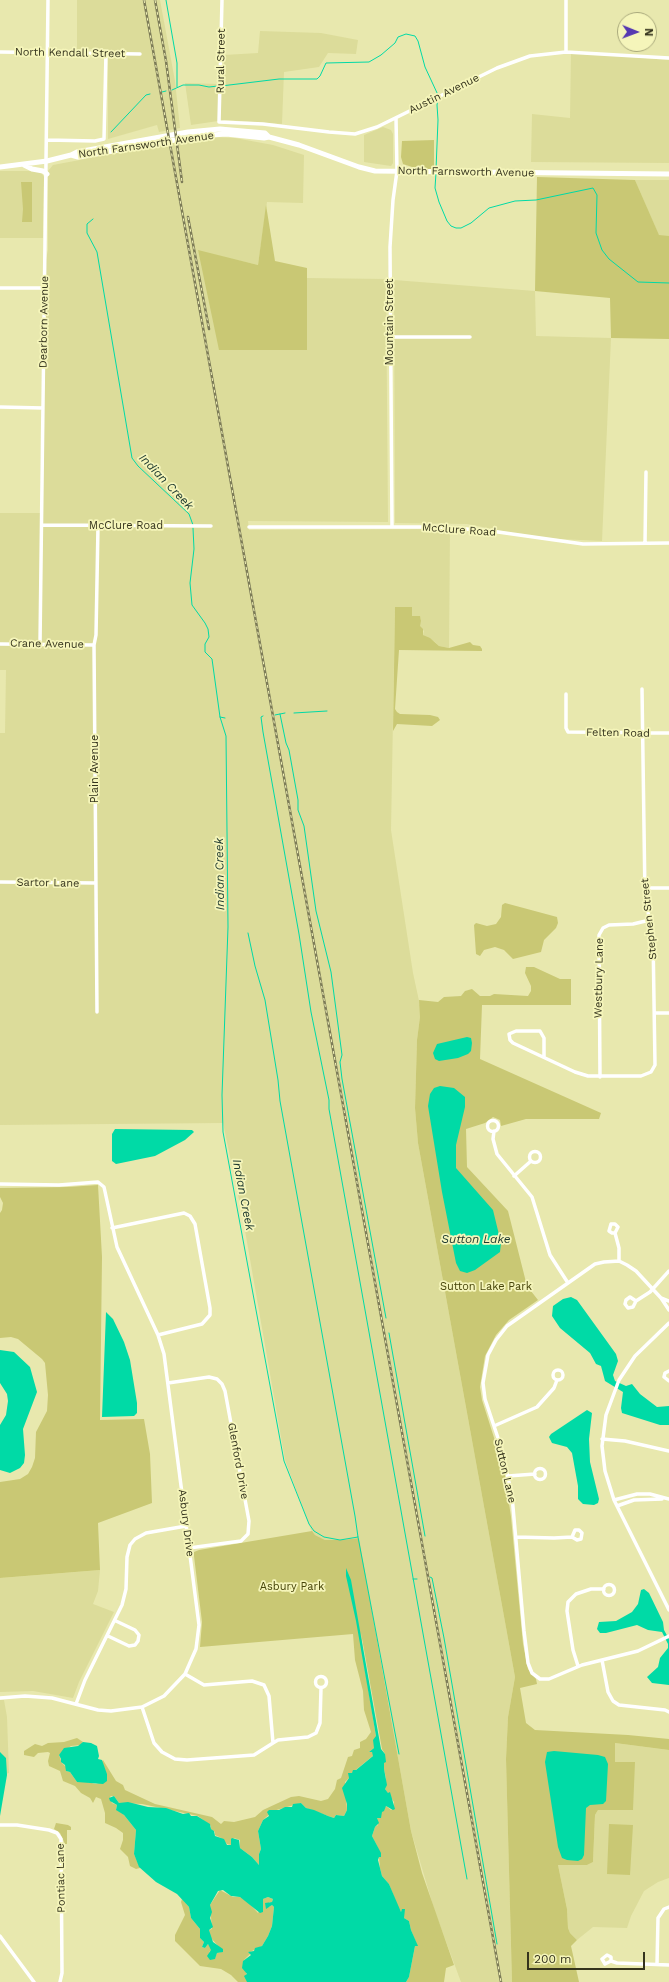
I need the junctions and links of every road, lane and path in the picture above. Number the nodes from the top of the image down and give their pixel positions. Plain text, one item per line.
1 (48, 0) edge
2 (222, 0) edge
3 (566, 0) edge
4 (0, 52) edge
5 (47, 52) junction
6 (566, 52) junction
7 (106, 53) junction
8 (140, 54) dead end
9 (669, 58) edge
10 (396, 118) junction
11 (219, 122) joint
12 (47, 140) junction
13 (47, 161) junction
14 (24, 165) junction
15 (0, 166) edge
16 (397, 172) junction
17 (47, 174) junction
18 (669, 174) edge
19 (0, 288) edge
20 (44, 288) junction
21 (390, 337) junction
22 (470, 337) dead end
23 (0, 408) edge
24 (43, 408) junction
25 (646, 472) dead end
26 (42, 526) junction
27 (98, 526) junction
28 (211, 526) dead end
29 (249, 526) dead end
30 (392, 527) junction
31 (645, 543) junction
32 (669, 543) edge
33 (0, 644) edge
34 (40, 644) junction
35 (94, 644) junction
36 (642, 689) dead end
37 (566, 694) dead end
38 (642, 733) junction
39 (669, 733) edge
40 (0, 882) edge
41 (96, 883) junction
42 (645, 888) junction
43 (669, 888) edge
44 (650, 920) junction
45 (97, 1012) dead end
46 (655, 1013) junction
47 (669, 1013) edge
48 (544, 1057) junction
49 (600, 1077) junction
50 (494, 1131) dead end
51 (531, 1161) dead end
52 (514, 1176) junction
53 (0, 1184) edge
54 (112, 1228) junction
55 (615, 1233) dead end
56 (618, 1261) junction
57 (669, 1271) edge
58 (568, 1283) junction
59 (653, 1290) junction
60 (661, 1298) junction
61 (636, 1301) dead end
62 (669, 1301) edge
63 (669, 1310) edge
64 (669, 1323) edge
65 (158, 1336) junction
66 (669, 1371) edge
67 (557, 1380) dead end
68 (669, 1381) edge
69 (168, 1383) junction
70 (494, 1426) junction
71 (602, 1439) junction
72 (669, 1451) edge
73 (535, 1474) dead end
74 (508, 1476) junction
75 (663, 1498) junction
76 (669, 1499) edge
77 (614, 1500) junction
78 (617, 1506) junction
79 (186, 1526) junction
80 (516, 1537) junction
81 (572, 1537) dead end
82 (189, 1548) junction
83 (604, 1589) dead end
84 (669, 1610) edge
85 (116, 1621) junction
86 (108, 1636) junction
87 (669, 1636) edge
88 (602, 1660) junction
89 (578, 1666) junction
90 (185, 1674) junction
91 (321, 1688) dead end
92 (0, 1698) edge
93 (76, 1704) junction
94 (142, 1707) junction
95 (669, 1712) edge
96 (273, 1743) junction
97 (0, 1825) edge
98 (669, 1907) edge
99 (0, 1936) edge
100 (611, 1961) dead end
101 (657, 1964) junction
102 (669, 1964) edge
103 (34, 1982) edge
104 (60, 1982) edge

1 - 5 street, Dearborn Avenue
2 - 11 street, Rural Street
3 - 6 street
4 - 5 street, North Kendall Street
5 - 7 street, North Kendall Street
5 - 12 street, Dearborn Avenue
6 - 9 street, Austin Avenue
6 - 10 street, Austin Avenue
7 - 8 street, North Kendall Street
7 - 12 street
10 - 11 street, Austin Avenue
10 - 16 street, Mountain Street
12 - 13 street, Dearborn Avenue
13 - 14 main road, North Farnsworth Avenue
13 - 16 main road, North Farnsworth Avenue
13 - 17 street, Dearborn Avenue
14 - 15 main road, North Farnsworth Avenue
14 - 17 main road
16 - 18 main road, North Farnsworth Avenue
16 - 21 street, Mountain Street
17 - 20 street, Dearborn Avenue
19 - 20 street
20 - 24 street, Dearborn Avenue
21 - 22 street
21 - 30 street, Mountain Street
23 - 24 street
24 - 26 street, Dearborn Avenue
25 - 31 street
26 - 27 street, McClure Road
26 - 34 street, Dearborn Avenue
27 - 28 street, McClure Road
27 - 35 street, Plain Avenue
29 - 30 street, McClure Road
30 - 31 street, McClure Road
31 - 32 street, McClure Road
33 - 34 street, Crane Avenue
34 - 35 street, Crane Avenue
35 - 41 street, Plain Avenue
36 - 38 street, Stephen Street
37 - 38 street, Felten Road
38 - 39 street, Felten Road
38 - 42 street, Stephen Street
40 - 41 street, Sartor Lane
41 - 45 street, Plain Avenue
42 - 43 street
42 - 44 street, Stephen Street
44 - 46 street, Stephen Street
44 - 49 street, Westbury Lane
46 - 47 street
46 - 49 street, Stephen Street
48 - 48 street
48 - 49 street
50 - 52 street
51 - 52 street
52 - 58 street
53 - 54 street, Asbury Drive
54 - 65 street, Asbury Drive
54 - 65 street
55 - 56 street
56 - 58 street, Sutton Lane
56 - 59 street
57 - 59 street
58 - 70 street, Sutton Lane
59 - 60 street
59 - 61 street
60 - 62 street
60 - 63 street
64 - 71 street
65 - 69 street, Asbury Drive
66 - 68 street
67 - 70 street
69 - 79 street, Asbury Drive
69 - 82 street, Glenford Drive
70 - 74 street, Sutton Lane
71 - 72 street
71 - 77 street
73 - 74 street
74 - 80 street, Sutton Lane
75 - 76 street
75 - 77 street
75 - 78 street
77 - 78 street
78 - 84 street
79 - 82 street, Asbury Drive
79 - 85 street
80 - 81 street
80 - 89 street, Sutton Lane
82 - 90 street, Asbury Drive
83 - 89 street
85 - 86 street
85 - 86 street
86 - 93 street
87 - 88 street, Sutton Lane
88 - 89 street, Sutton Lane
88 - 95 street
90 - 94 street, Asbury Drive
90 - 96 street
91 - 96 street
92 - 93 street, Asbury Drive
93 - 94 street, Asbury Drive
94 - 96 street
97 - 104 street, Pontiac Lane
98 - 101 street
99 - 103 street
100 - 101 street
101 - 102 street

